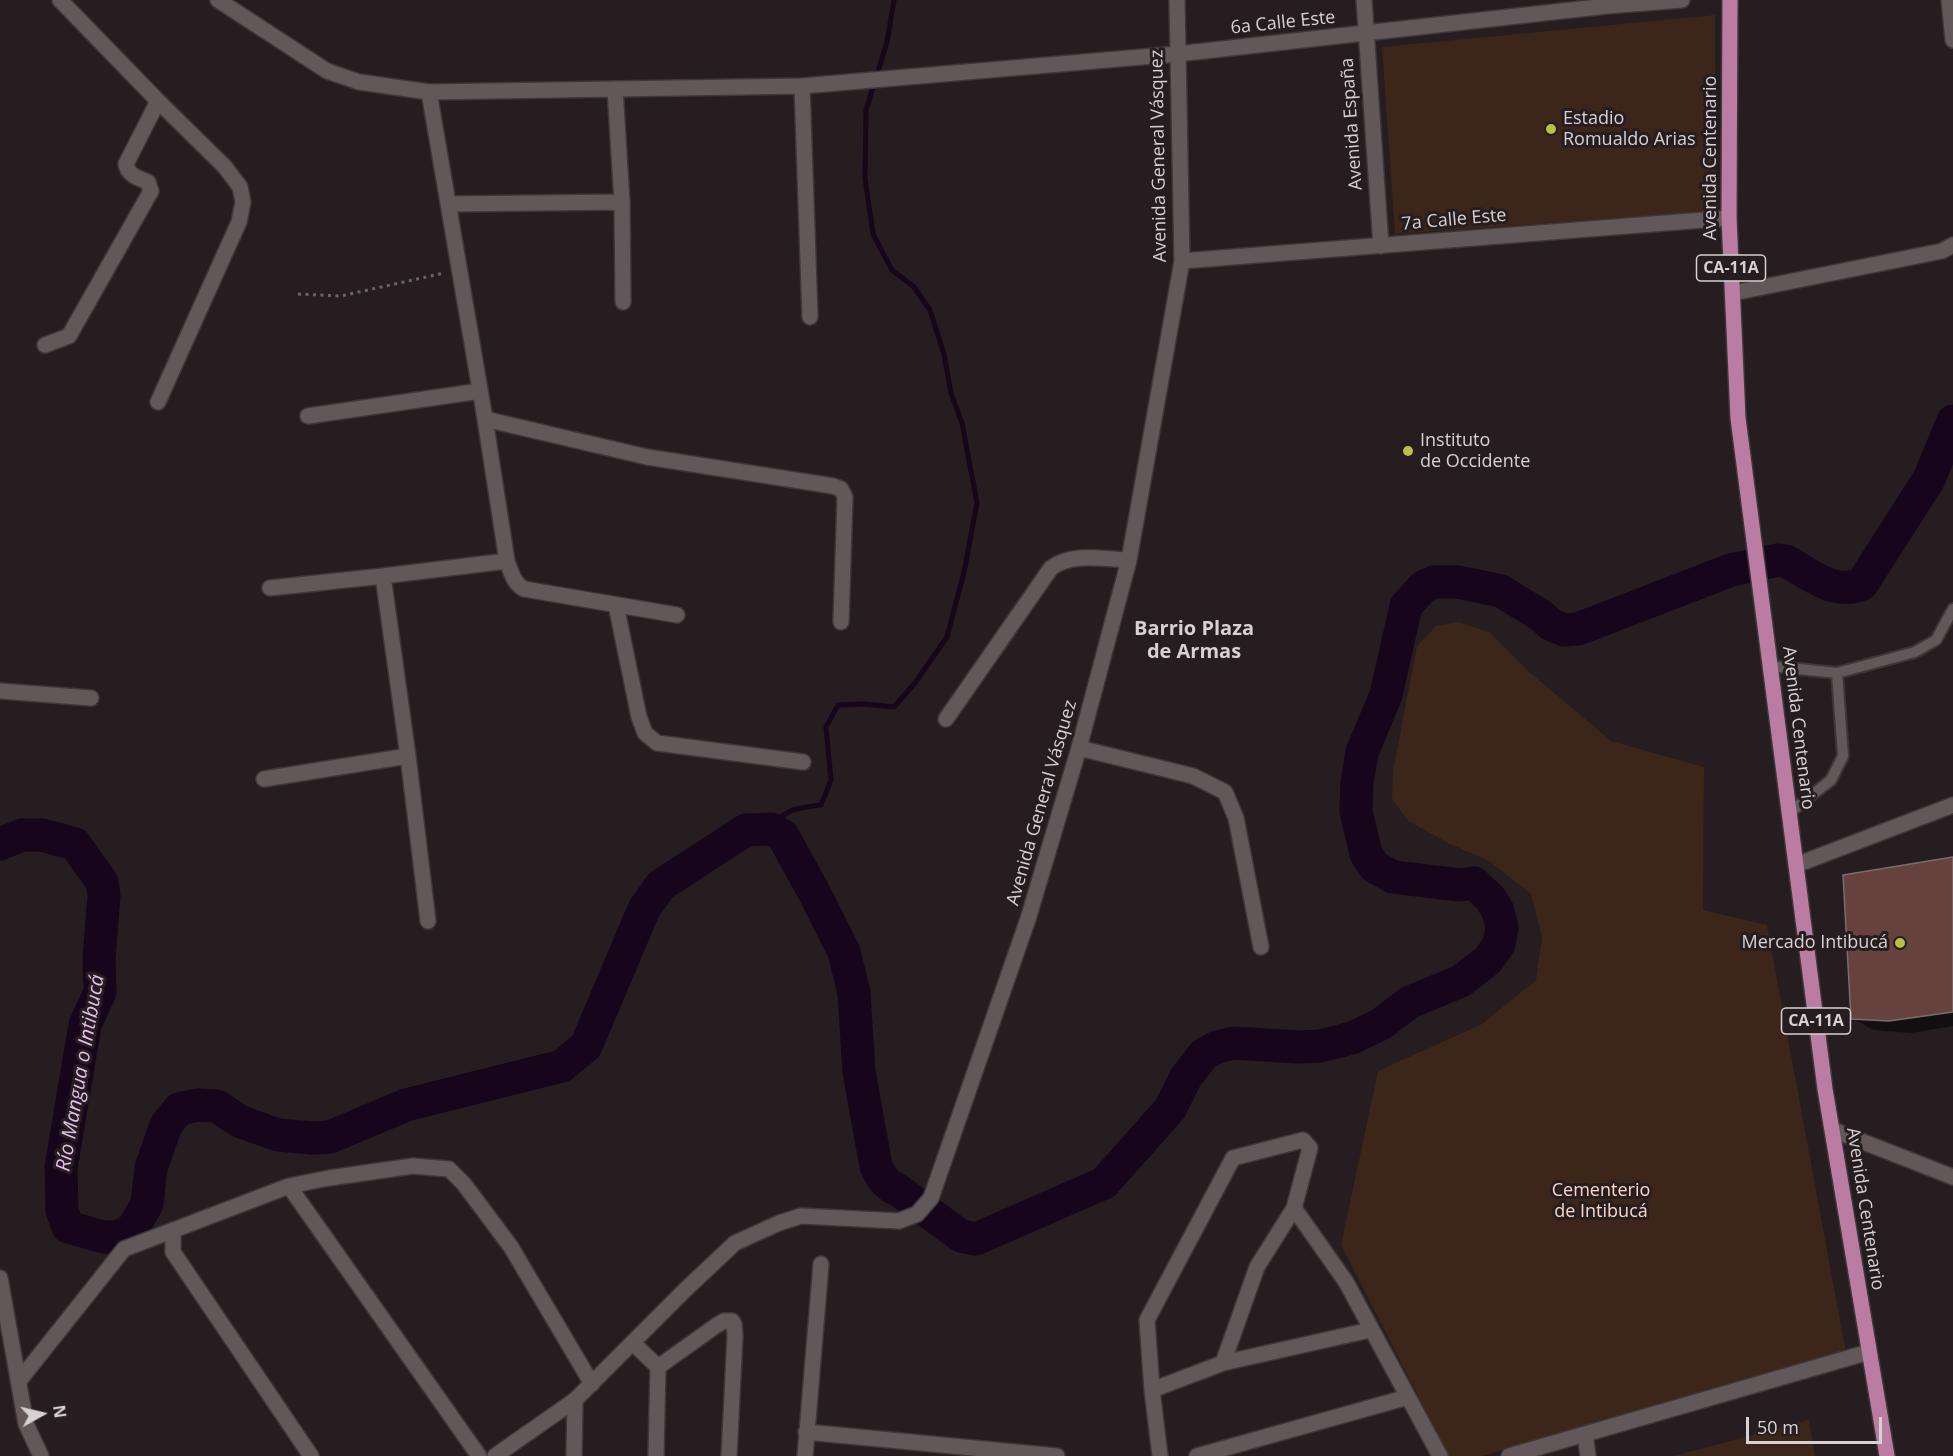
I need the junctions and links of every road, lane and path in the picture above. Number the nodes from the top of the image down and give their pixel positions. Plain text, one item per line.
1 (60, 0) edge
2 (218, 0) edge
3 (1177, 0) edge
4 (1364, 0) edge
5 (1682, 0) edge
6 (1730, 0) edge
7 (1949, 0) edge
8 (1606, 3) edge
9 (1365, 33) junction
10 (1953, 40) edge
11 (1177, 54) junction
12 (802, 86) junction
13 (615, 89) junction
14 (429, 92) junction
15 (158, 100) junction
16 (622, 202) junction
17 (448, 204) junction
18 (1729, 218) junction
19 (1953, 245) edge
20 (1381, 246) junction
21 (1182, 261) junction
22 (460, 270) junction
23 (1732, 293) junction
24 (298, 294) dead end
25 (623, 302) dead end
26 (810, 317) dead end
27 (45, 345) dead end
28 (480, 391) junction
29 (158, 402) dead end
30 (308, 416) dead end
31 (485, 419) junction
32 (1129, 560) junction
33 (507, 561) junction
34 (383, 576) junction
35 (270, 588) dead end
36 (616, 606) junction
37 (1953, 609) edge
38 (677, 615) dead end
39 (841, 622) dead end
40 (1770, 666) junction
41 (1837, 672) junction
42 (0, 691) edge
43 (90, 698) dead end
44 (946, 719) dead end
45 (1079, 748) junction
46 (408, 756) junction
47 (803, 762) dead end
48 (264, 779) dead end
49 (1953, 805) edge
50 (1789, 813) junction
51 (1796, 865) junction
52 (428, 921) dead end
53 (1261, 947) dead end
54 (1833, 1130) junction
55 (1953, 1177) edge
56 (289, 1186) junction
57 (1294, 1208) junction
58 (173, 1230) junction
59 (820, 1264) dead end
60 (0, 1278) edge
61 (1370, 1330) junction
62 (634, 1344) junction
63 (1869, 1352) junction
64 (1223, 1363) junction
65 (658, 1368) junction
66 (19, 1381) junction
67 (592, 1384) junction
68 (1152, 1390) junction
69 (1408, 1397) junction
70 (575, 1401) junction
71 (806, 1432) junction
72 (1585, 1434) junction
73 (501, 1454) edge
74 (41, 1456) edge
75 (311, 1456) edge
76 (478, 1456) edge
77 (574, 1456) edge
78 (656, 1456) edge
79 (729, 1456) edge
80 (805, 1456) edge
81 (1057, 1456) edge
82 (1160, 1456) edge
83 (1197, 1456) edge
84 (1440, 1456) edge
85 (1509, 1456) edge
86 (1588, 1456) edge
87 (1887, 1456) edge

1 - 15 street
2 - 14 street, 6a Calle Este
3 - 11 street, Avenida General Vásquez
4 - 9 street, Avenida España
5 - 8 street, 6a Calle Este
6 - 18 main road, Avenida Centenario / CA-11A
7 - 10 street
8 - 9 street, 6a Calle Este
9 - 11 street, 6a Calle Este
9 - 20 street, Avenida España
11 - 12 street, 6a Calle Este
11 - 21 street, Avenida General Vásquez
12 - 13 street, 6a Calle Este
12 - 26 street
13 - 14 street, 6a Calle Este
13 - 16 street
14 - 17 street
15 - 27 street
15 - 29 street
16 - 17 street
16 - 25 street
17 - 22 street
18 - 20 street, 7a Calle Este
18 - 23 main road, Avenida Centenario / CA-11A
19 - 23 street
20 - 21 street, 7a Calle Este
21 - 32 street, Avenida General Vásquez
22 - 24 path
22 - 28 street
23 - 40 main road, Avenida Centenario / CA-11A
28 - 30 street
28 - 31 street
31 - 33 street
31 - 39 street
32 - 44 street
32 - 45 street, Avenida General Vásquez
33 - 34 street
33 - 36 street
34 - 35 street
34 - 46 street
36 - 38 street
36 - 47 street
37 - 41 lane
40 - 41 lane
40 - 50 main road, Avenida Centenario / CA-11A
41 - 50 lane
42 - 43 street
45 - 53 street
45 - 62 street, Avenida General Vásquez
46 - 48 street
46 - 52 street
49 - 51 street
50 - 51 main road, Avenida Centenario / CA-11A
51 - 54 main road, Avenida Centenario / CA-11A
54 - 55 street
54 - 63 main road, Avenida Centenario / CA-11A
56 - 58 street
56 - 67 street
56 - 76 street
57 - 61 street
57 - 64 street
57 - 68 street
58 - 66 street
58 - 75 street
59 - 71 street
60 - 66 street
61 - 64 street
61 - 69 street
62 - 65 street
62 - 67 street, Avenida General Vásquez
63 - 72 street
63 - 87 main road, Avenida Centenario / CA-11A
64 - 68 street
65 - 78 street
65 - 79 street
66 - 74 street
67 - 70 street, Avenida General Vásquez
68 - 82 street
69 - 83 street
69 - 84 street
70 - 73 street, Avenida General Vásquez
70 - 77 street
71 - 80 street
71 - 81 street
72 - 85 street
72 - 86 street

